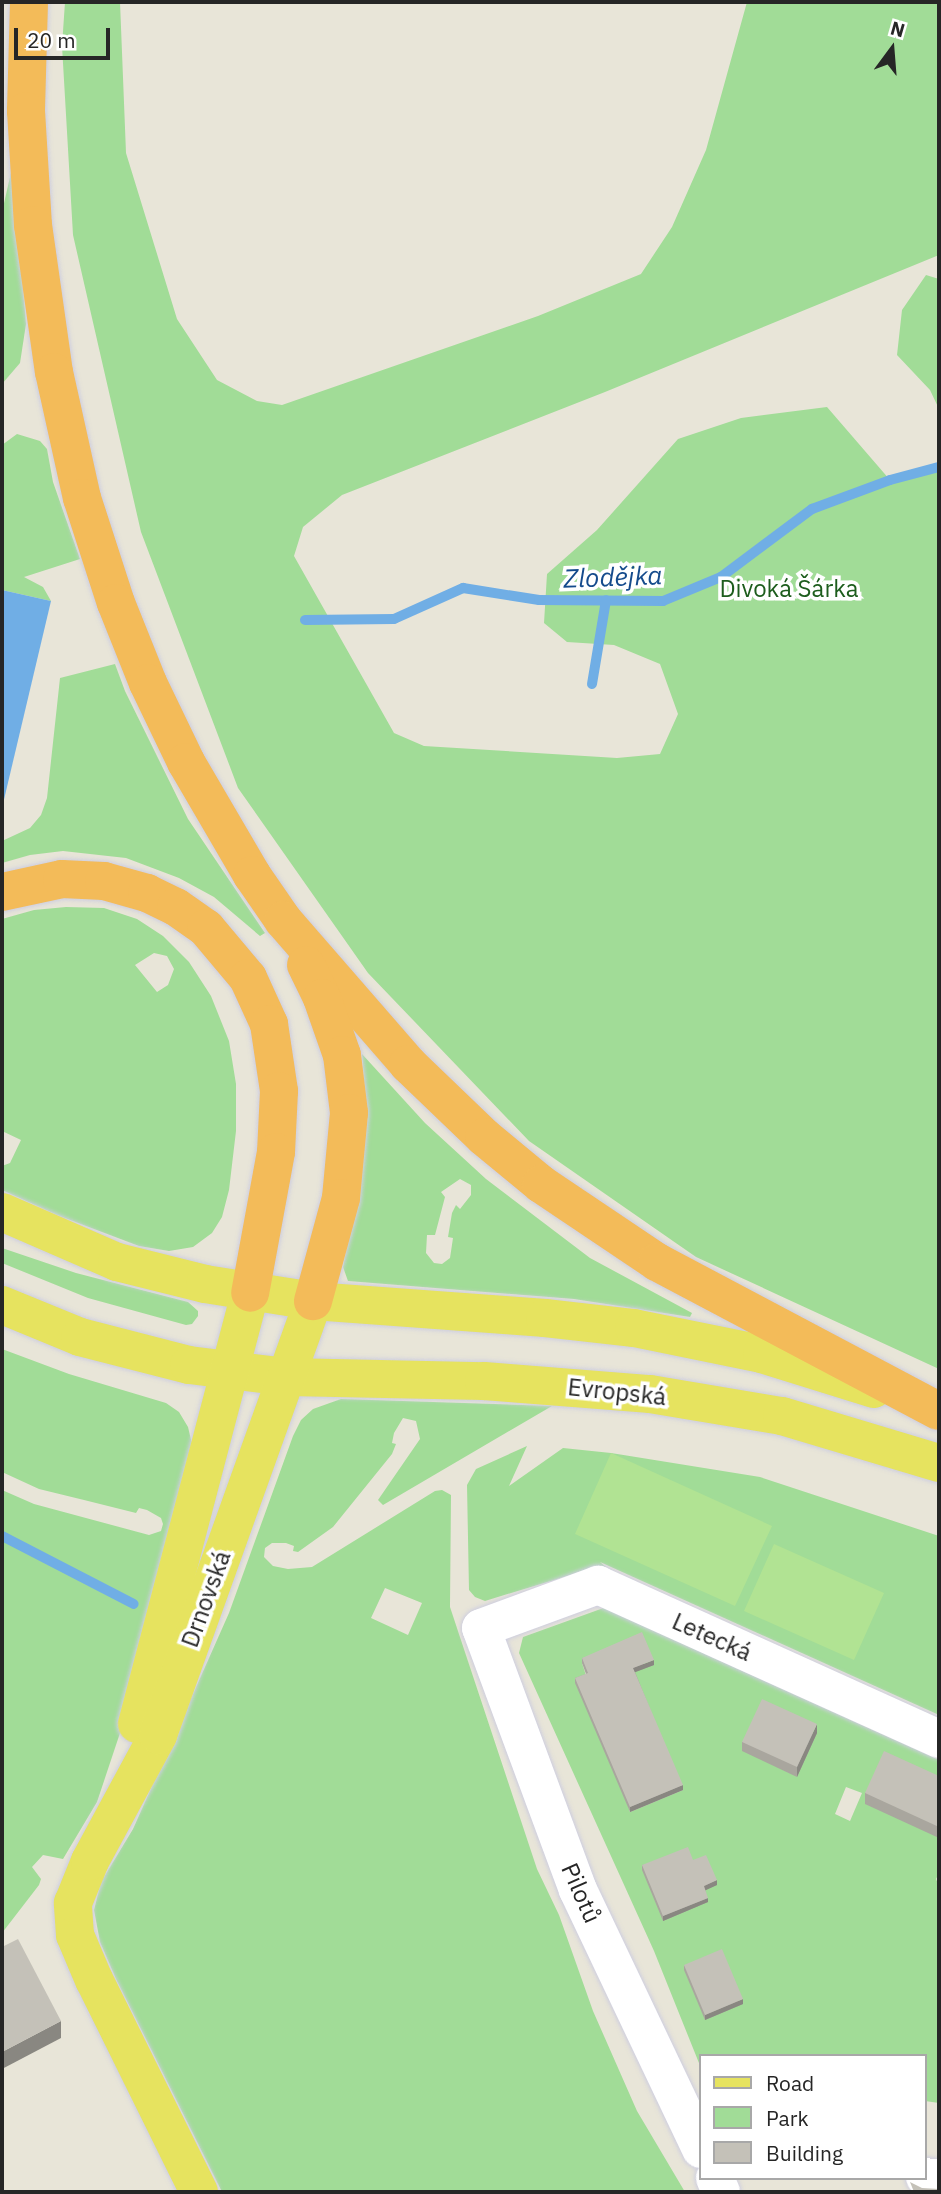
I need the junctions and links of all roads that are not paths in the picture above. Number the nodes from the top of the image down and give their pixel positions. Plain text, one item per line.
1 (29, 2) edge
2 (2, 892) edge
3 (283, 920) junction
4 (2, 1212) edge
5 (250, 1293) junction
6 (313, 1301) junction
7 (2, 1305) edge
8 (231, 1372) junction
9 (287, 1377) junction
10 (938, 1412) edge
11 (939, 1463) edge
12 (481, 1628) joint
13 (939, 1740) edge
14 (114, 1817) junction
15 (699, 2146) edge
16 (199, 2192) edge

1 - 3 highway
2 - 5 highway
3 - 6 highway
3 - 10 highway
4 - 5 main road
5 - 6 main road
5 - 8 main road, Drnovská
6 - 9 main road, Drnovská
6 - 10 main road
7 - 8 main road, Evropská
8 - 9 main road, Evropská
8 - 14 main road, Drnovská
9 - 11 main road, Evropská
9 - 14 main road, Drnovská
12 - 13 street, Letecká
12 - 15 street, Pilotů
14 - 16 main road, Drnovská

